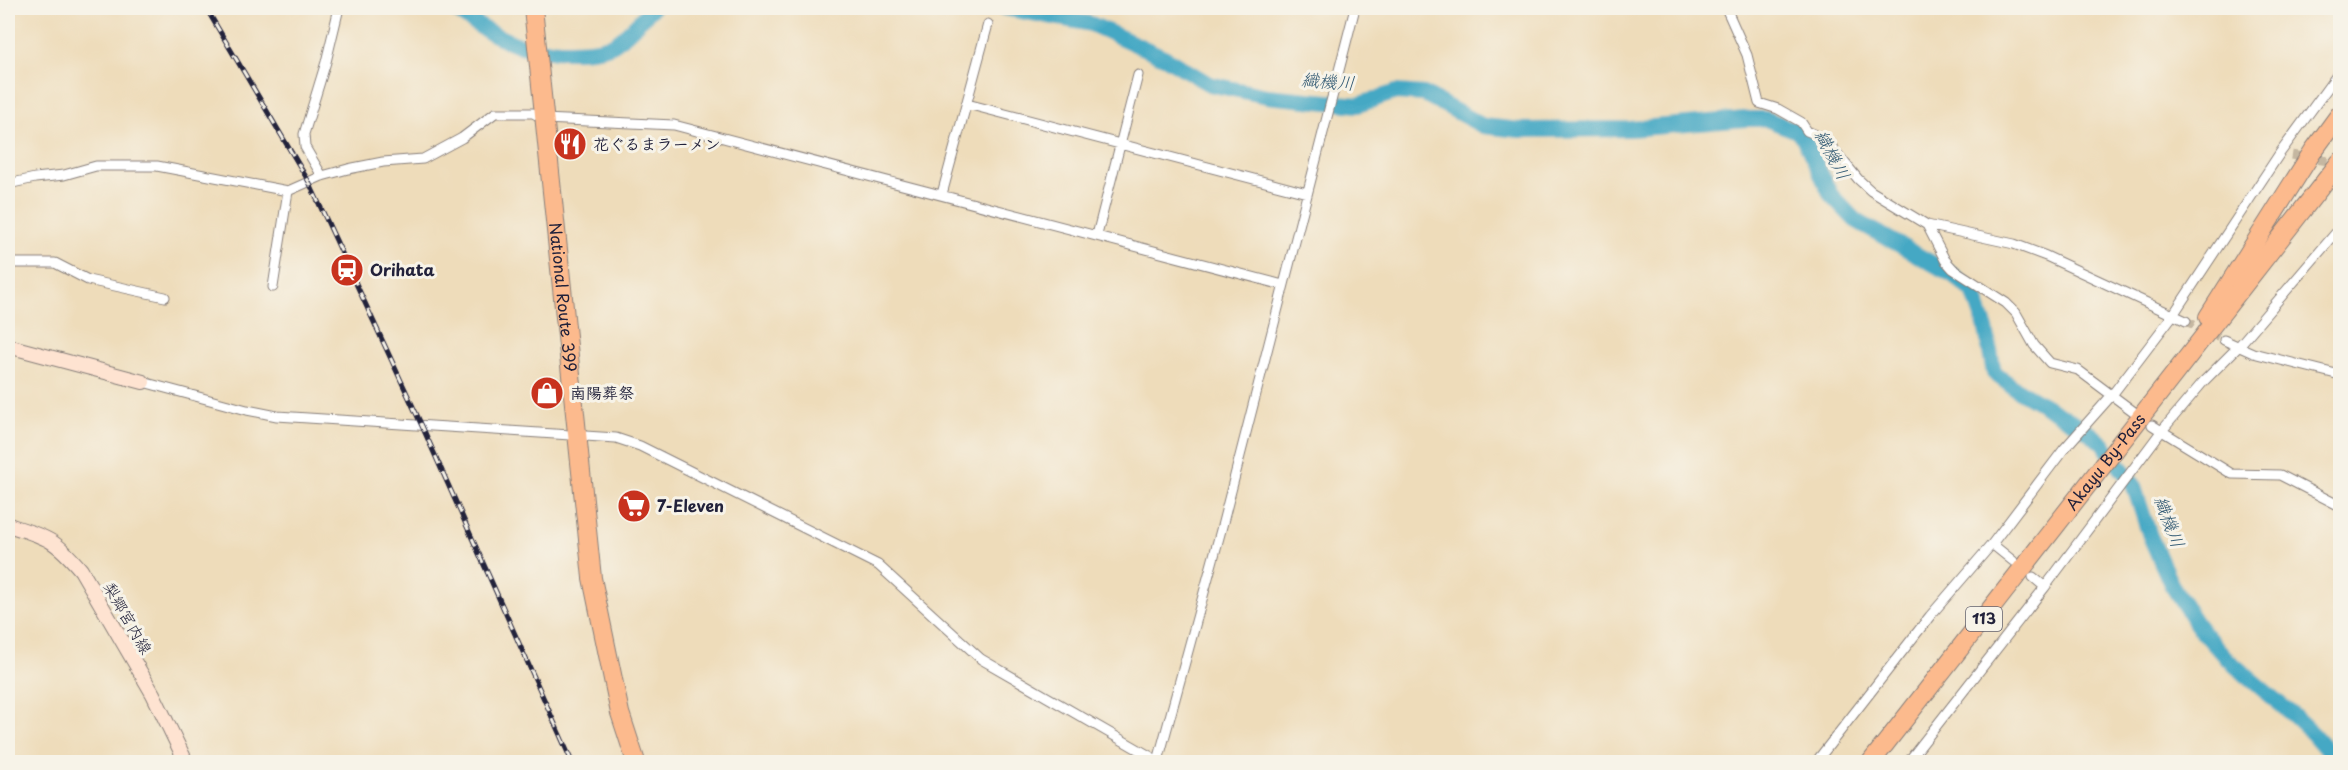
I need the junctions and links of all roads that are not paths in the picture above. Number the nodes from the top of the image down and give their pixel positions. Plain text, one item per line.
1 (339, 8) edge
2 (533, 8) edge
3 (1355, 8) edge
4 (1726, 8) edge
5 (988, 24) dead end
6 (2340, 71) edge
7 (1138, 75) dead end
8 (967, 104) junction
9 (2340, 114) edge
10 (544, 119) junction
11 (1120, 145) junction
12 (2280, 153) junction
13 (2292, 155) tunnel mouth
14 (2340, 162) edge
15 (322, 176) junction
16 (2340, 181) edge
17 (8, 184) edge
18 (288, 191) junction
19 (1307, 193) junction
20 (942, 194) junction
21 (1927, 225) junction
22 (2340, 228) edge
23 (1097, 235) junction
24 (8, 264) edge
25 (2250, 280) junction
26 (1283, 285) junction
27 (273, 287) dead end
28 (165, 297) dead end
29 (2173, 315) junction
30 (2186, 321) tunnel mouth
31 (2224, 340) tunnel mouth
32 (8, 345) edge
33 (2238, 347) junction
34 (2340, 375) edge
35 (142, 382) joint
36 (2112, 395) junction
37 (2152, 404) junction
38 (2139, 421) junction
39 (2160, 433) junction
40 (577, 437) junction
41 (2340, 506) edge
42 (8, 525) edge
43 (1992, 543) junction
44 (2013, 561) dead end
45 (2033, 577) dead end
46 (2045, 587) junction
47 (186, 762) edge
48 (636, 762) edge
49 (1159, 762) edge
50 (1815, 762) edge
51 (1871, 762) edge
52 (1908, 762) edge

1 - 15 street
2 - 10 highway, National Route 399
3 - 19 street
4 - 21 street
5 - 8 street
6 - 12 street
7 - 11 street
8 - 11 street
8 - 20 street
9 - 37 highway
10 - 15 street
10 - 20 street
10 - 40 highway, National Route 399
11 - 19 street
11 - 23 street
12 - 13 street
12 - 29 street
14 - 25 highway, Akayu By-Pass / 113
15 - 18 street
16 - 25 highway
17 - 18 street
18 - 27 street
19 - 26 street
20 - 23 street
21 - 29 street
21 - 36 street
22 - 33 street
23 - 26 street
24 - 28 street
25 - 37 highway, Akayu By-Pass / 113
26 - 49 street
29 - 30 street
29 - 36 street
31 - 33 street
32 - 35 main road
33 - 34 street
33 - 39 street
35 - 40 street
36 - 38 street
36 - 43 street
37 - 38 highway, Akayu By-Pass / 113
38 - 39 street
38 - 51 highway, Akayu By-Pass / 113
39 - 41 street
39 - 46 street
40 - 48 highway, National Route 399
40 - 49 street
42 - 47 main road, 梨郷宮内線
43 - 44 street
43 - 50 street
45 - 46 street
46 - 52 street

